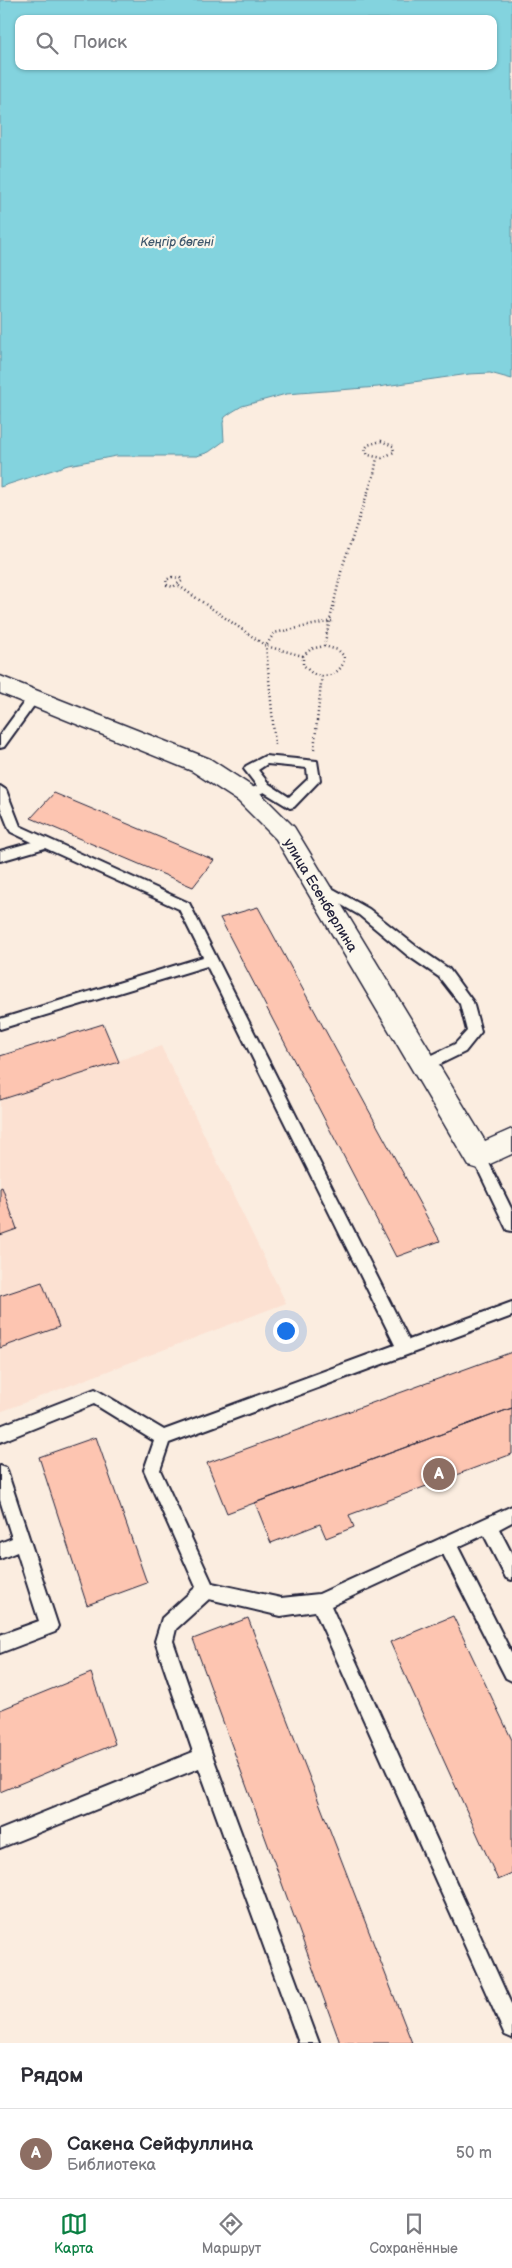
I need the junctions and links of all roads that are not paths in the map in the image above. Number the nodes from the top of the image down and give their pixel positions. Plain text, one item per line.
1 (0, 684) edge
2 (34, 697) junction
3 (0, 744) edge
4 (0, 790) edge
5 (256, 791) junction
6 (45, 843) junction
7 (0, 856) edge
8 (315, 884) junction
9 (211, 960) junction
10 (0, 1024) edge
11 (423, 1066) junction
12 (512, 1141) edge
13 (479, 1157) junction
14 (512, 1225) edge
15 (512, 1309) edge
16 (405, 1348) junction
17 (0, 1434) edge
18 (163, 1438) junction
19 (0, 1474) edge
20 (512, 1514) edge
21 (488, 1525) junction
22 (22, 1542) junction
23 (447, 1544) junction
24 (0, 1551) edge
25 (512, 1572) edge
26 (206, 1590) junction
27 (320, 1602) junction
28 (0, 1644) edge
29 (512, 1672) edge
30 (204, 1757) junction
31 (0, 1839) edge
32 (512, 2028) edge
33 (309, 2043) edge

1 - 2 street, улица Есенберлина
2 - 3 lane
2 - 5 street, улица Есенберлина
4 - 6 lane
5 - 5 lane
5 - 8 street, улица Есенберлина
6 - 7 lane
6 - 9 lane
8 - 11 street, улица Есенберлина
8 - 11 lane
9 - 10 lane
9 - 16 lane
11 - 13 street, улица Есенберлина
12 - 13 street
13 - 14 lane
15 - 16 lane
16 - 18 lane
17 - 18 lane
18 - 26 lane
19 - 22 lane
20 - 21 lane
21 - 23 lane
21 - 25 lane
22 - 24 lane
22 - 28 lane
23 - 27 lane
23 - 29 lane
26 - 27 lane
26 - 30 lane
27 - 32 lane
30 - 31 lane
30 - 33 lane

